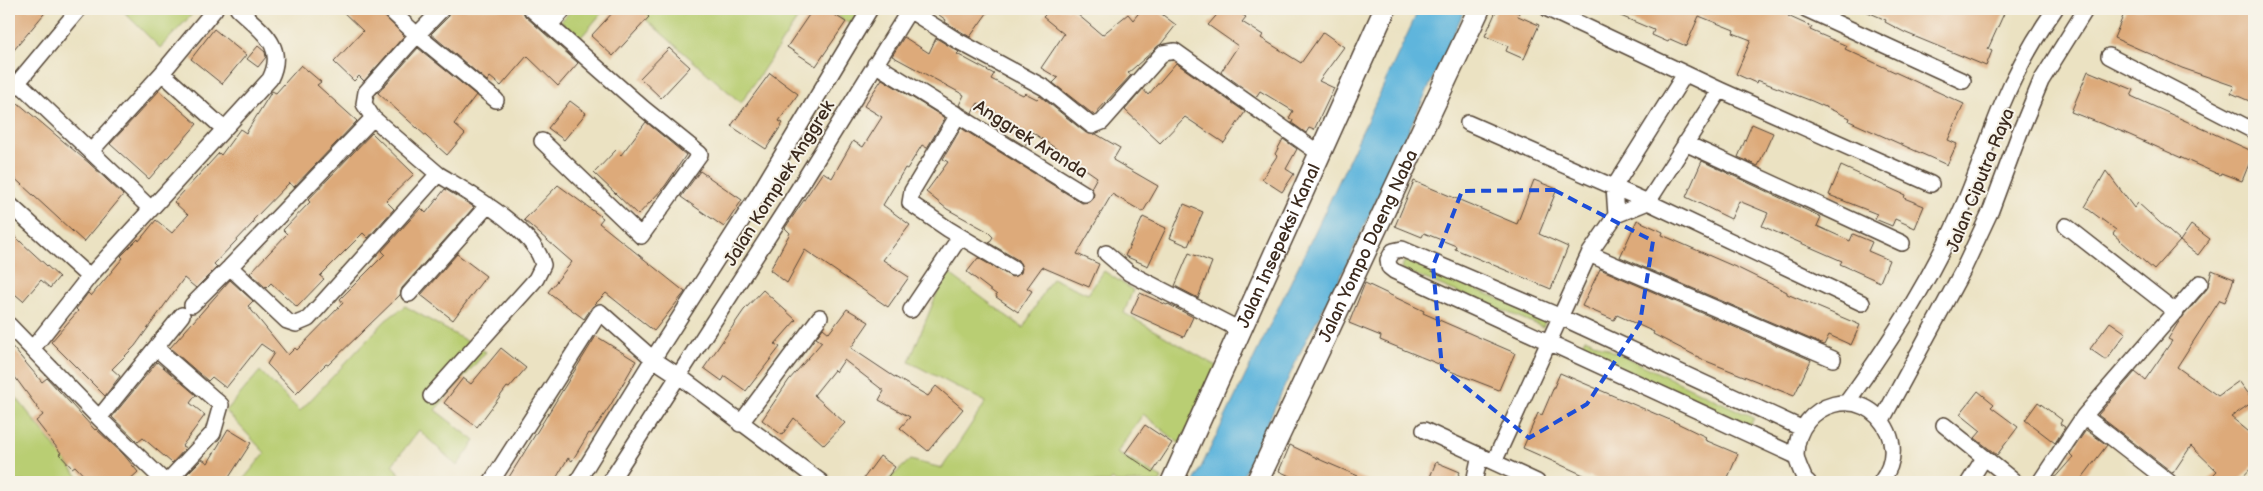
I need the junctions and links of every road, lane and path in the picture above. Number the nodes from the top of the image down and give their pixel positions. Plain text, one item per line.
1 (79, 9) edge
2 (215, 9) edge
3 (238, 9) edge
4 (389, 9) edge
5 (442, 9) edge
6 (531, 9) edge
7 (564, 9) edge
8 (870, 9) edge
9 (1385, 9) edge
10 (1479, 9) edge
11 (1548, 9) edge
12 (1806, 9) edge
13 (2055, 9) edge
14 (2086, 9) edge
15 (910, 10) edge
16 (550, 25) junction
17 (419, 33) junction
18 (2109, 56) dead end
19 (875, 64) junction
20 (2018, 71) junction
21 (162, 73) junction
22 (1685, 74) junction
23 (1963, 81) dead end
24 (2041, 81) junction
25 (14, 87) edge
26 (1720, 90) junction
27 (496, 100) dead end
28 (958, 115) junction
29 (373, 118) junction
30 (1468, 123) dead end
31 (224, 129) junction
32 (2254, 131) edge
33 (542, 141) dead end
34 (1685, 143) junction
35 (92, 150) junction
36 (1320, 154) junction
37 (438, 174) junction
38 (1931, 184) dead end
39 (1614, 187) junction
40 (1085, 194) dead end
41 (1648, 202) junction
42 (9, 204) edge
43 (488, 206) junction
44 (151, 210) junction
45 (1616, 215) junction
46 (2066, 226) dead end
47 (960, 236) junction
48 (1902, 244) dead end
49 (1106, 253) dead end
50 (1590, 254) junction
51 (230, 267) junction
52 (1014, 268) dead end
53 (89, 277) junction
54 (2200, 282) dead end
55 (409, 294) dead end
56 (1862, 303) dead end
57 (911, 310) dead end
58 (2176, 312) junction
59 (820, 317) dead end
60 (1561, 317) junction
61 (9, 325) edge
62 (1240, 330) junction
63 (1549, 342) junction
64 (32, 348) junction
65 (156, 348) junction
66 (652, 359) junction
67 (1833, 360) dead end
68 (679, 376) junction
69 (431, 396) dead end
70 (1847, 402) junction
71 (2084, 416) junction
72 (99, 418) junction
73 (1882, 420) junction
74 (740, 424) junction
75 (1944, 425) dead end
76 (1801, 428) junction
77 (1424, 430) dead end
78 (1796, 456) junction
79 (1487, 458) junction
80 (1984, 458) junction
81 (1522, 479) edge
82 (166, 482) edge
83 (491, 482) edge
84 (577, 482) edge
85 (610, 482) edge
86 (821, 482) edge
87 (1172, 482) edge
88 (1257, 482) edge
89 (1474, 482) edge
90 (1538, 482) edge
91 (1808, 482) edge
92 (1880, 482) edge
93 (1969, 482) edge
94 (2015, 482) edge
95 (2040, 482) edge
96 (2169, 482) edge

1 - 25 street
2 - 21 street
3 - 31 street
4 - 17 street
5 - 17 street
6 - 16 street
7 - 16 street
8 - 66 street, Jalan Komplek Anggrek
9 - 36 street, Jalan Insepeksi Kanal
10 - 88 street, Jalan Yompo Daeng Naba
11 - 22 street
12 - 23 street
13 - 20 street, Jalan Ciputra Raya
14 - 24 street, Jalan Ciputra Raya
15 - 19 street, Jalan Komplek Anggrek
15 - 36 street
16 - 33 street
17 - 27 street
17 - 29 street
18 - 32 street
19 - 28 street, Anggrek Aranda
19 - 68 street, Jalan Komplek Anggrek
20 - 24 street
20 - 70 street, Jalan Ciputra Raya
21 - 31 street
21 - 35 street
22 - 26 street
22 - 39 street
24 - 73 street, Jalan Ciputra Raya
25 - 35 street
26 - 34 street
26 - 38 street
28 - 40 street, Anggrek Aranda
28 - 47 street, Anggrek Aranda
29 - 37 street
29 - 51 street
30 - 39 street
31 - 44 street
34 - 41 street
34 - 48 street
35 - 44 street
36 - 62 street, Jalan Insepeksi Kanal
37 - 43 street
37 - 51 street
39 - 41 street
39 - 45 street
41 - 45 street
41 - 56 street
42 - 53 street
43 - 55 street
43 - 69 street
44 - 53 street
45 - 50 street
46 - 58 street
47 - 52 street, Anggrek Aranda
47 - 57 street
49 - 62 street
50 - 60 street
50 - 67 street
51 - 65 street
53 - 64 street
54 - 58 street
58 - 71 street
59 - 74 street
60 - 63 street
60 - 63 street
60 - 76 street
61 - 64 street
62 - 87 street, Jalan Insepeksi Kanal
63 - 78 street
63 - 79 street
64 - 72 street
65 - 72 street
65 - 82 street
66 - 68 street
66 - 83 street
66 - 84 street, Jalan Komplek Anggrek
68 - 74 street
68 - 85 street, Jalan Komplek Anggrek
70 - 73 street
70 - 76 street
71 - 95 street
71 - 96 street
72 - 82 street
73 - 92 street
74 - 86 street
75 - 80 street
76 - 78 street
77 - 79 street
78 - 91 street
79 - 81 street
79 - 89 street
80 - 93 street
80 - 94 street
81 - 90 street

